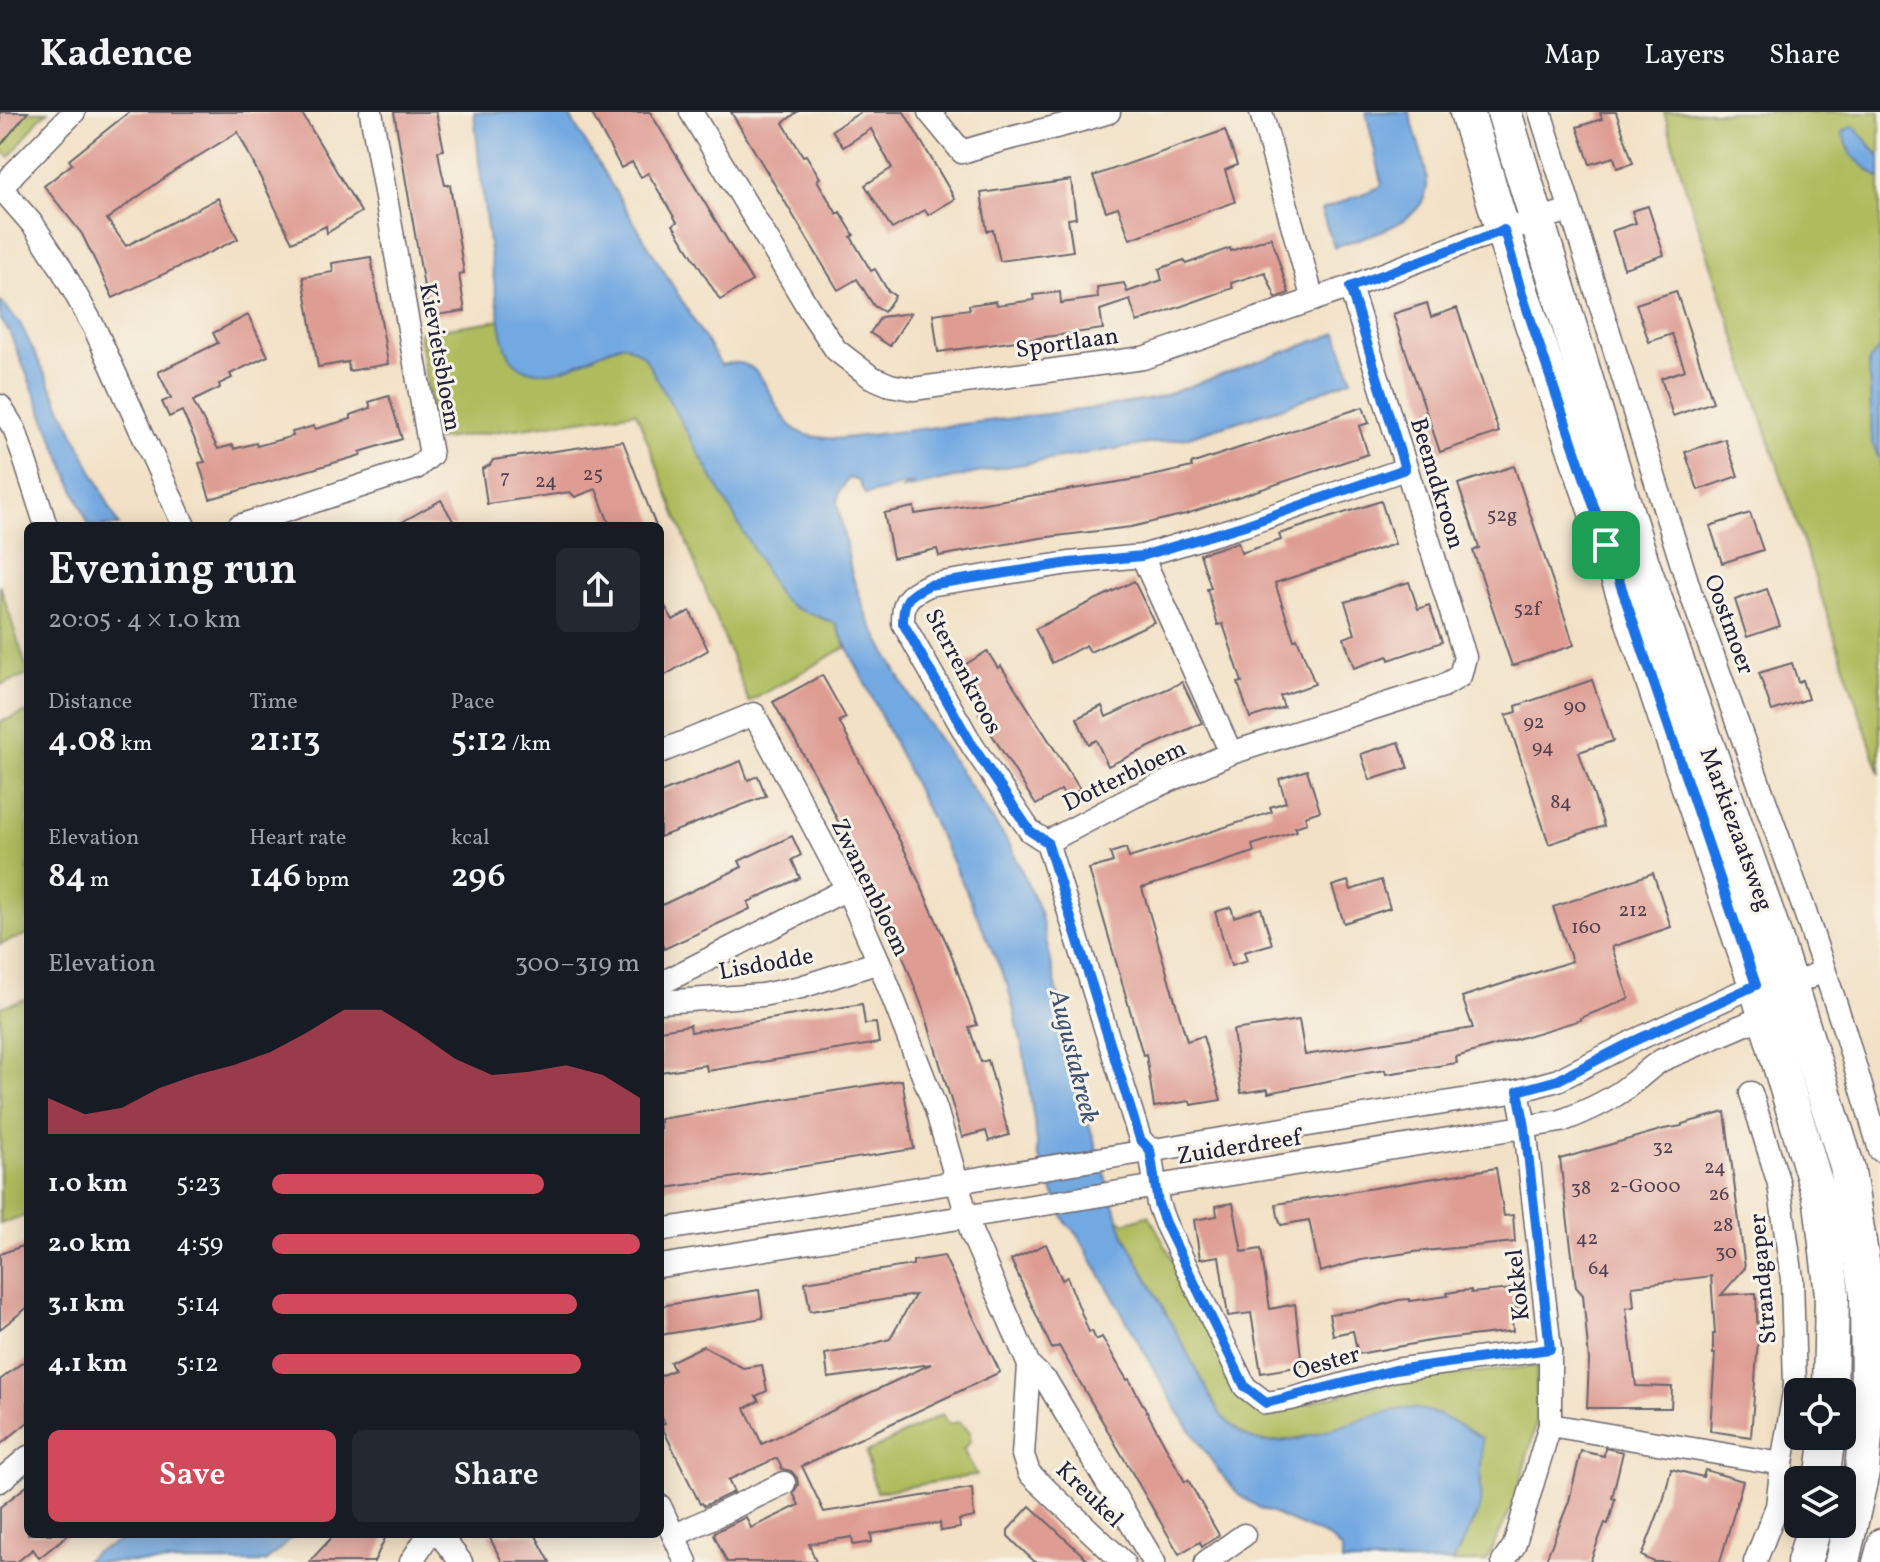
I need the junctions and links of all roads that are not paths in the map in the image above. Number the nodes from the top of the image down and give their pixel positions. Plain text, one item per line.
1 (74, 112) edge
2 (371, 112) edge
3 (691, 112) edge
4 (929, 112) edge
5 (1109, 112) edge
6 (1261, 112) edge
7 (1467, 112) edge
8 (1504, 112) edge
9 (1540, 112) edge
10 (1, 190) edge
11 (1570, 210) junction
12 (1537, 220) junction
13 (1504, 230) junction
14 (1350, 287) junction
15 (1313, 300) junction
16 (0, 406) edge
17 (1405, 469) junction
18 (45, 522) edge
19 (182, 522) edge
20 (251, 522) edge
21 (1142, 556) junction
22 (1443, 686) joint
23 (664, 750) edge
24 (1231, 753) junction
25 (1047, 842) junction
26 (847, 889) junction
27 (879, 962) junction
28 (1824, 970) junction
29 (664, 982) edge
30 (1770, 996) junction
31 (664, 1002) edge
32 (1518, 1091) junction
33 (1751, 1093) dead end
34 (1525, 1127) junction
35 (1150, 1150) junction
36 (1880, 1150) edge
37 (960, 1184) junction
38 (1155, 1186) junction
39 (967, 1218) junction
40 (664, 1229) edge
41 (664, 1265) edge
42 (1550, 1349) junction
43 (1029, 1365) junction
44 (1830, 1378) edge
45 (1550, 1425) junction
46 (24, 1460) edge
47 (1782, 1464) junction
48 (0, 1481) edge
49 (784, 1483) dead end
50 (664, 1515) edge
51 (1244, 1535) dead end
52 (674, 1536) junction
53 (426, 1538) edge
54 (442, 1538) edge
55 (1811, 1538) edge
56 (1880, 1540) edge
57 (411, 1562) edge
58 (461, 1562) edge
59 (686, 1562) edge
60 (1123, 1562) edge
61 (1154, 1562) edge
62 (1206, 1562) edge
63 (1503, 1562) edge
64 (1755, 1562) edge
65 (1804, 1562) edge
66 (1842, 1562) edge
67 (1874, 1562) edge

1 - 10 street
2 - 20 street, Kievietsbloem
3 - 15 street, Sportlaan
4 - 5 street
6 - 15 street
7 - 13 main road, Markiezaatsweg
8 - 12 main road, Markiezaatsweg
9 - 11 street, Oostmoer
10 - 19 street
11 - 12 street, Sportlaan
11 - 28 street, Oostmoer
12 - 13 street, Sportlaan
12 - 30 main road, Markiezaatsweg
13 - 14 street, Sportlaan
13 - 30 main road, Markiezaatsweg
14 - 15 street, Sportlaan
14 - 17 street, Beemdkroon
16 - 18 street
17 - 21 street, Sterrenkroos
17 - 22 street, Beemdkroon
21 - 24 street
21 - 25 street, Sterrenkroos
22 - 24 street, Dotterbloem
23 - 26 street, Zwanenbloem
24 - 25 street, Dotterbloem
25 - 35 street, Dotterbloem
26 - 27 street, Zwanenbloem
26 - 29 street, Lisdodde
27 - 31 street, Lisdodde
27 - 37 street, Zwanenbloem
28 - 30 street, Zuiderdreef
28 - 36 street, Oostmoer
30 - 32 street, Zuiderdreef
30 - 34 street, Zuiderdreef
30 - 44 main road, Markiezaatsweg
30 - 66 main road, Markiezaatsweg
32 - 34 street, Kokkel
32 - 35 street, Zuiderdreef
33 - 47 street, Strandgaper
34 - 38 street, Zuiderdreef
34 - 42 street, Kokkel
35 - 37 street, Zuiderdreef
35 - 38 street, Dotterbloem
37 - 39 street, Zwanenbloem
37 - 40 street, Zuiderdreef
38 - 39 street, Zuiderdreef
38 - 42 street, Oester
39 - 41 street, Zuiderdreef
39 - 43 street, Kreukel
42 - 45 street, Kokkel
43 - 60 street, Kreukel
43 - 61 street, Kreukel
45 - 47 street
45 - 63 street, Kokkel
46 - 48 street
47 - 64 street, Strandgaper
49 - 52 street
50 - 52 street
51 - 62 street
52 - 59 street
53 - 57 street
54 - 58 street
55 - 65 main road
56 - 67 street

